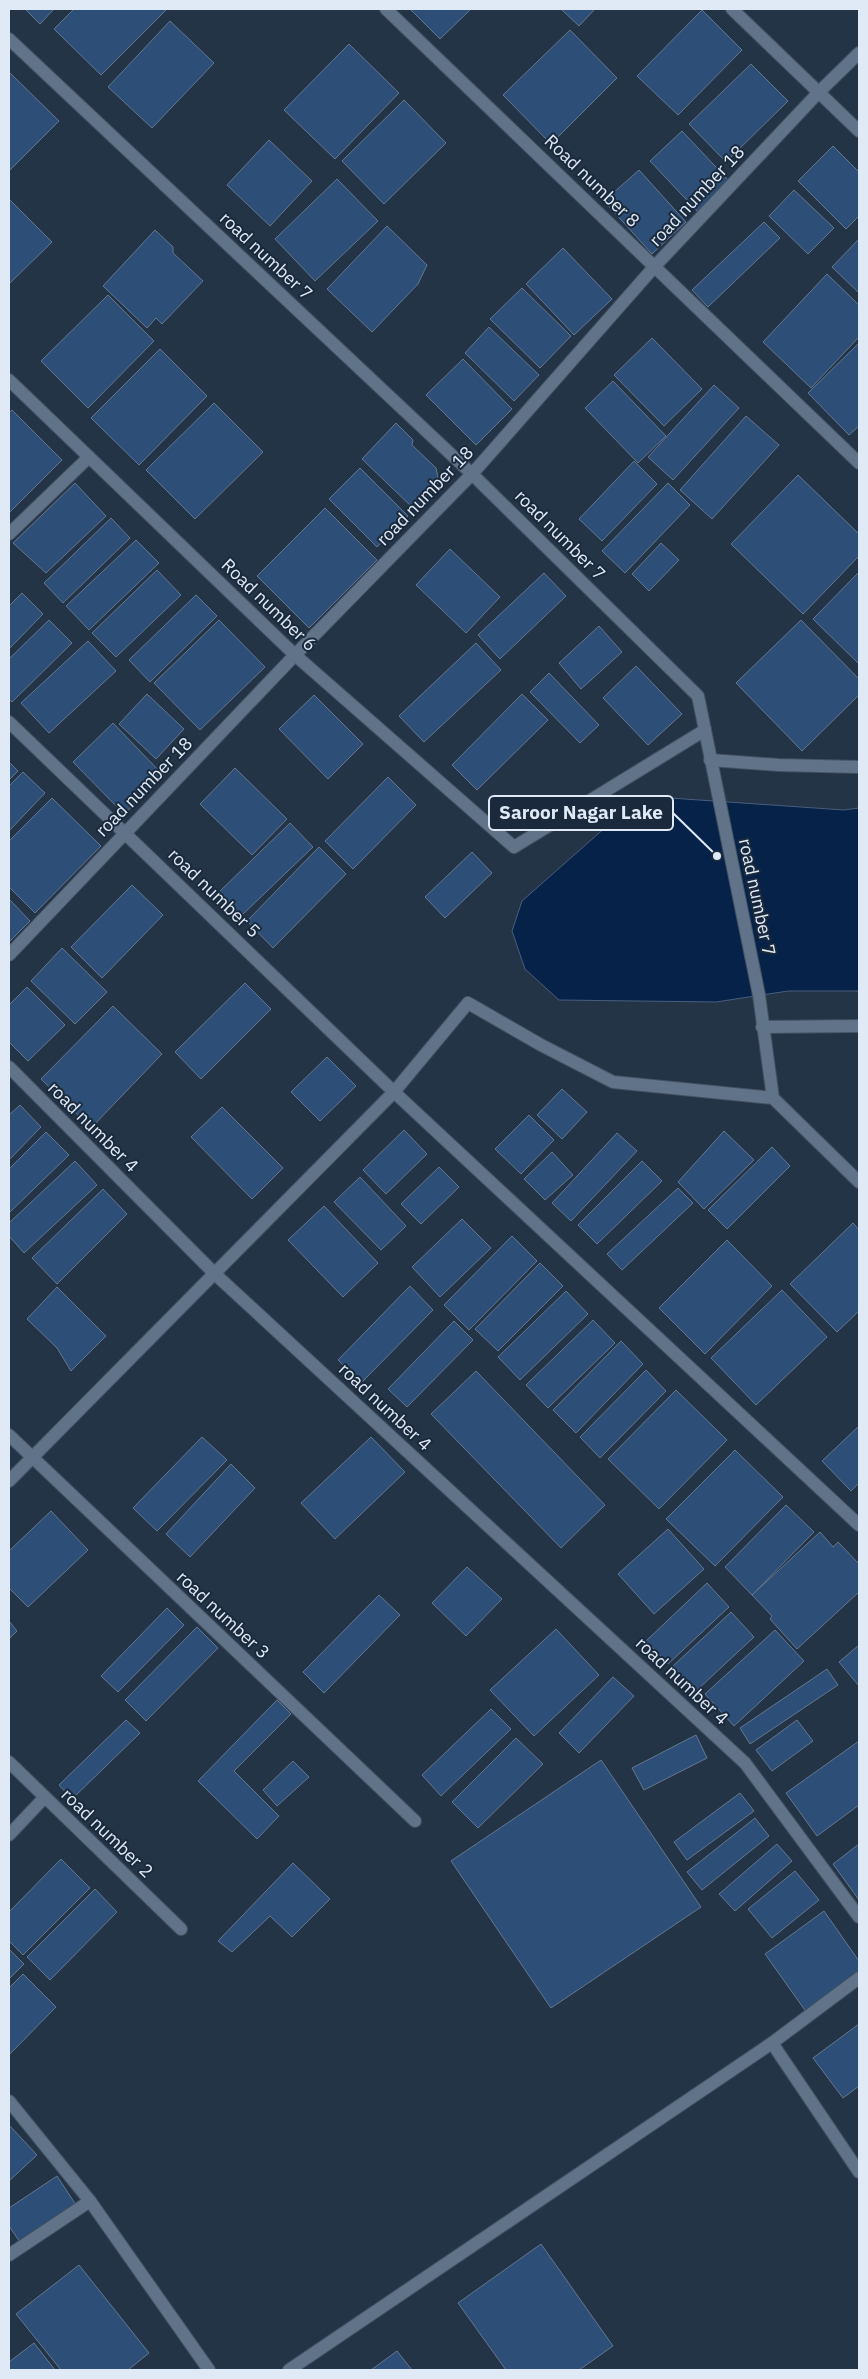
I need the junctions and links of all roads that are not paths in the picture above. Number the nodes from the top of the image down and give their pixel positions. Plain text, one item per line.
1 (386, 9) edge
2 (732, 9) edge
3 (9, 38) edge
4 (859, 53) edge
5 (818, 92) junction
6 (859, 131) edge
7 (655, 266) junction
8 (9, 380) edge
9 (89, 457) junction
10 (859, 463) edge
11 (472, 474) junction
12 (9, 534) edge
13 (295, 655) junction
14 (9, 722) edge
15 (704, 730) junction
16 (710, 760) junction
17 (859, 767) edge
18 (126, 832) junction
19 (9, 955) edge
20 (859, 1026) edge
21 (762, 1027) junction
22 (9, 1067) edge
23 (394, 1092) junction
24 (773, 1098) junction
25 (859, 1182) edge
26 (214, 1274) junction
27 (9, 1435) edge
28 (32, 1458) junction
29 (9, 1481) edge
30 (859, 1525) edge
31 (9, 1762) edge
32 (44, 1798) junction
33 (415, 1820) dead end
34 (9, 1836) edge
35 (859, 1917) edge
36 (181, 1929) dead end
37 (859, 1978) edge
38 (772, 2043) junction
39 (9, 2102) edge
40 (859, 2172) edge
41 (90, 2202) junction
42 (9, 2256) edge
43 (209, 2370) edge
44 (289, 2370) edge

1 - 7 street, Road number 8
2 - 5 street
3 - 11 street, road number 7
4 - 5 street, road number 18
5 - 6 street
5 - 7 street, road number 18
7 - 10 street, Road number 8
7 - 11 street, road number 18
8 - 9 street, Road number 6
9 - 12 street
9 - 13 street, Road number 6
11 - 13 street, road number 18
11 - 15 street, road number 7
13 - 15 street, Road number 6
13 - 18 street, road number 18
14 - 18 street, road number 5
15 - 16 street, road number 7
16 - 17 street
16 - 21 street, road number 7
18 - 19 street, road number 18
18 - 23 street, road number 5
20 - 21 street
21 - 24 street, road number 7
22 - 26 street, road number 4
23 - 24 street
23 - 26 street
23 - 30 street, road number 5
24 - 25 street
26 - 28 street
26 - 35 street, road number 4
27 - 28 street, road number 3
28 - 29 street
28 - 33 street, road number 3
31 - 32 street, road number 2
32 - 34 street
32 - 36 street, road number 2
37 - 38 street
38 - 40 street
38 - 44 street
39 - 41 street
41 - 42 street
41 - 43 street

